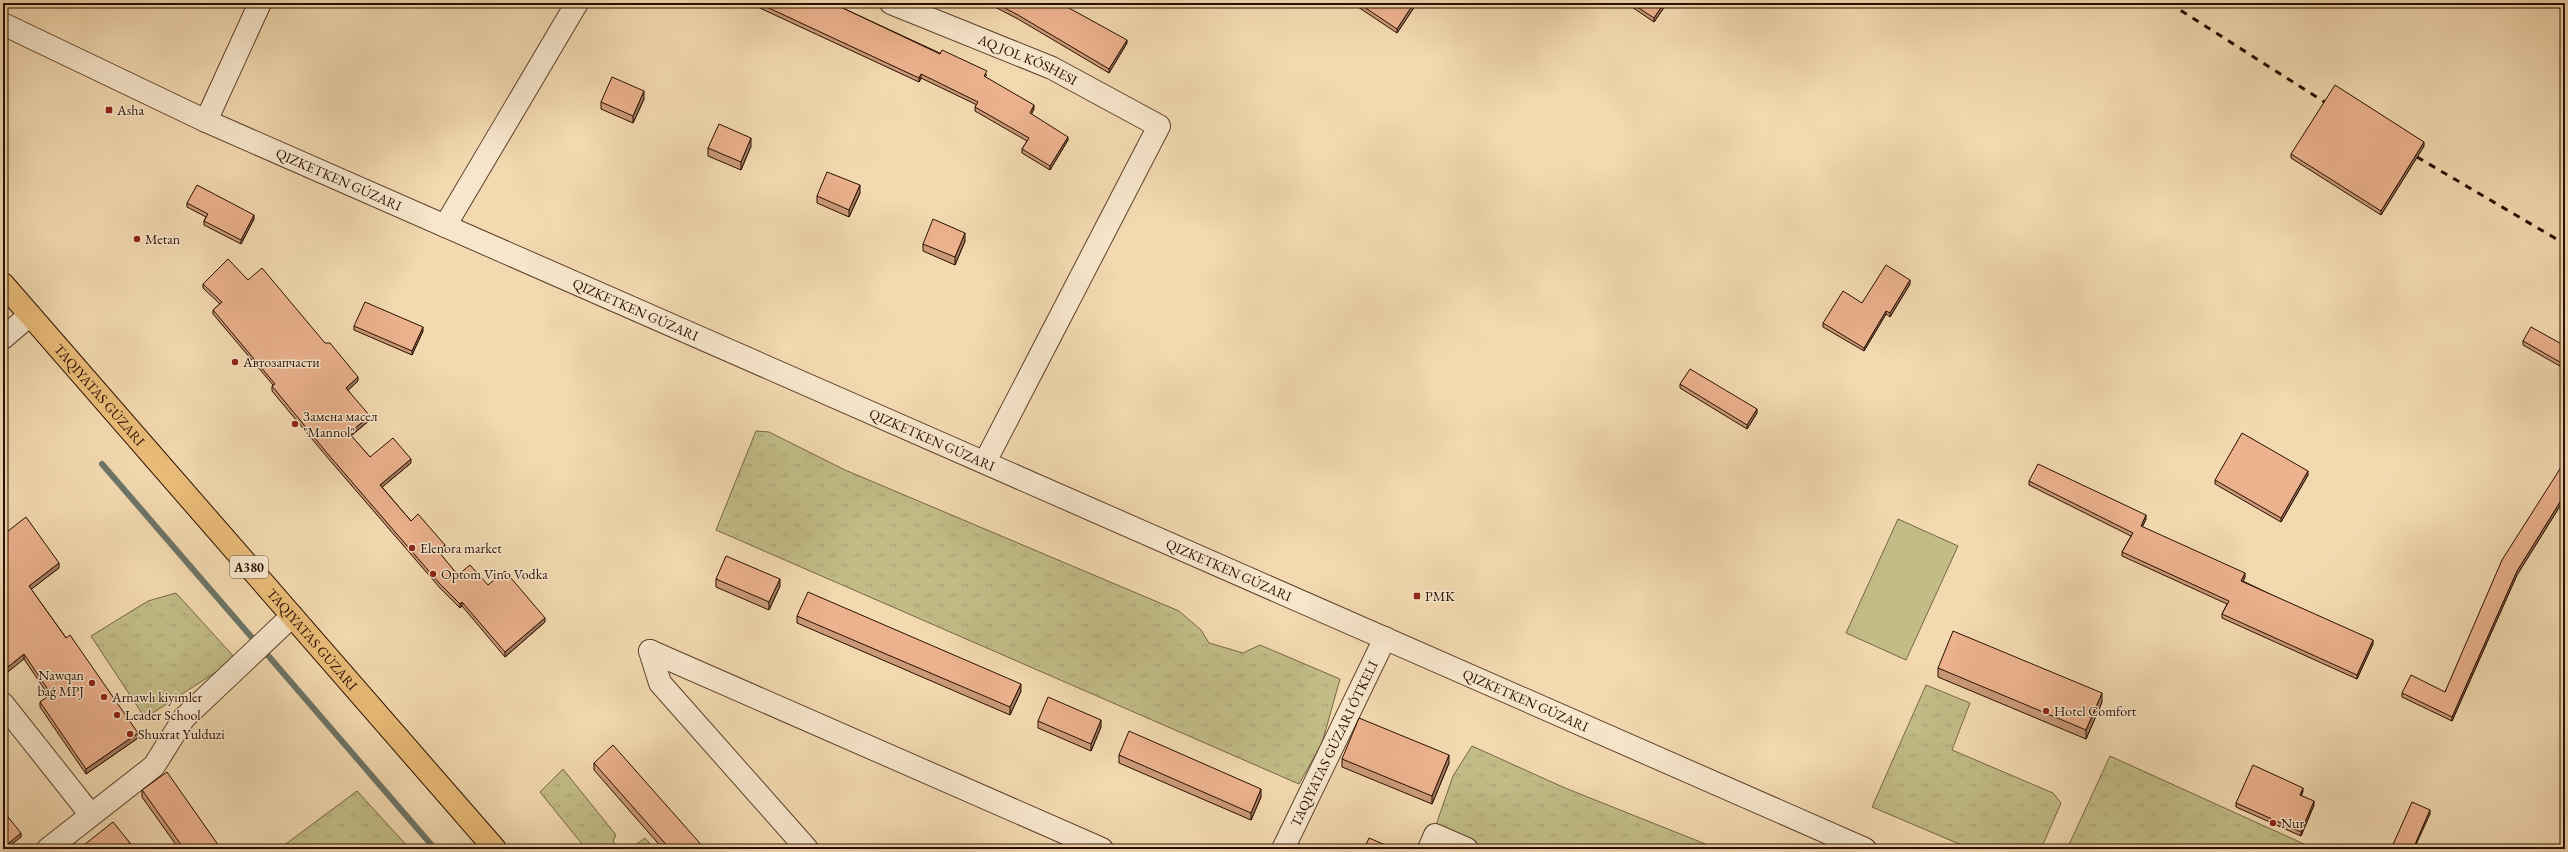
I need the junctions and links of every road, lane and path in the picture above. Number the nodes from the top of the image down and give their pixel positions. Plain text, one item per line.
1 (260, 3) edge
2 (577, 3) edge
3 (891, 3) edge
4 (3, 24) edge
5 (206, 121) junction
6 (445, 226) junction
7 (3, 284) edge
8 (30, 314) junction
9 (3, 338) edge
10 (985, 462) junction
11 (292, 616) junction
12 (1385, 638) junction
13 (3, 704) edge
14 (91, 814) junction
15 (48, 849) edge
16 (495, 849) edge
17 (807, 849) edge
18 (1102, 849) edge
19 (1283, 849) edge
20 (1429, 849) edge
21 (1467, 849) edge
22 (1865, 849) edge

1 - 5 street
2 - 6 street
3 - 10 street, AQ JOL KÓSHESI
4 - 5 street
5 - 6 street
6 - 10 street
7 - 8 highway, A380
8 - 9 street
8 - 11 highway, A380
10 - 12 street
11 - 14 street
11 - 16 highway, A380
12 - 19 street
12 - 22 street
13 - 14 street
14 - 15 street
17 - 18 street
20 - 21 street

